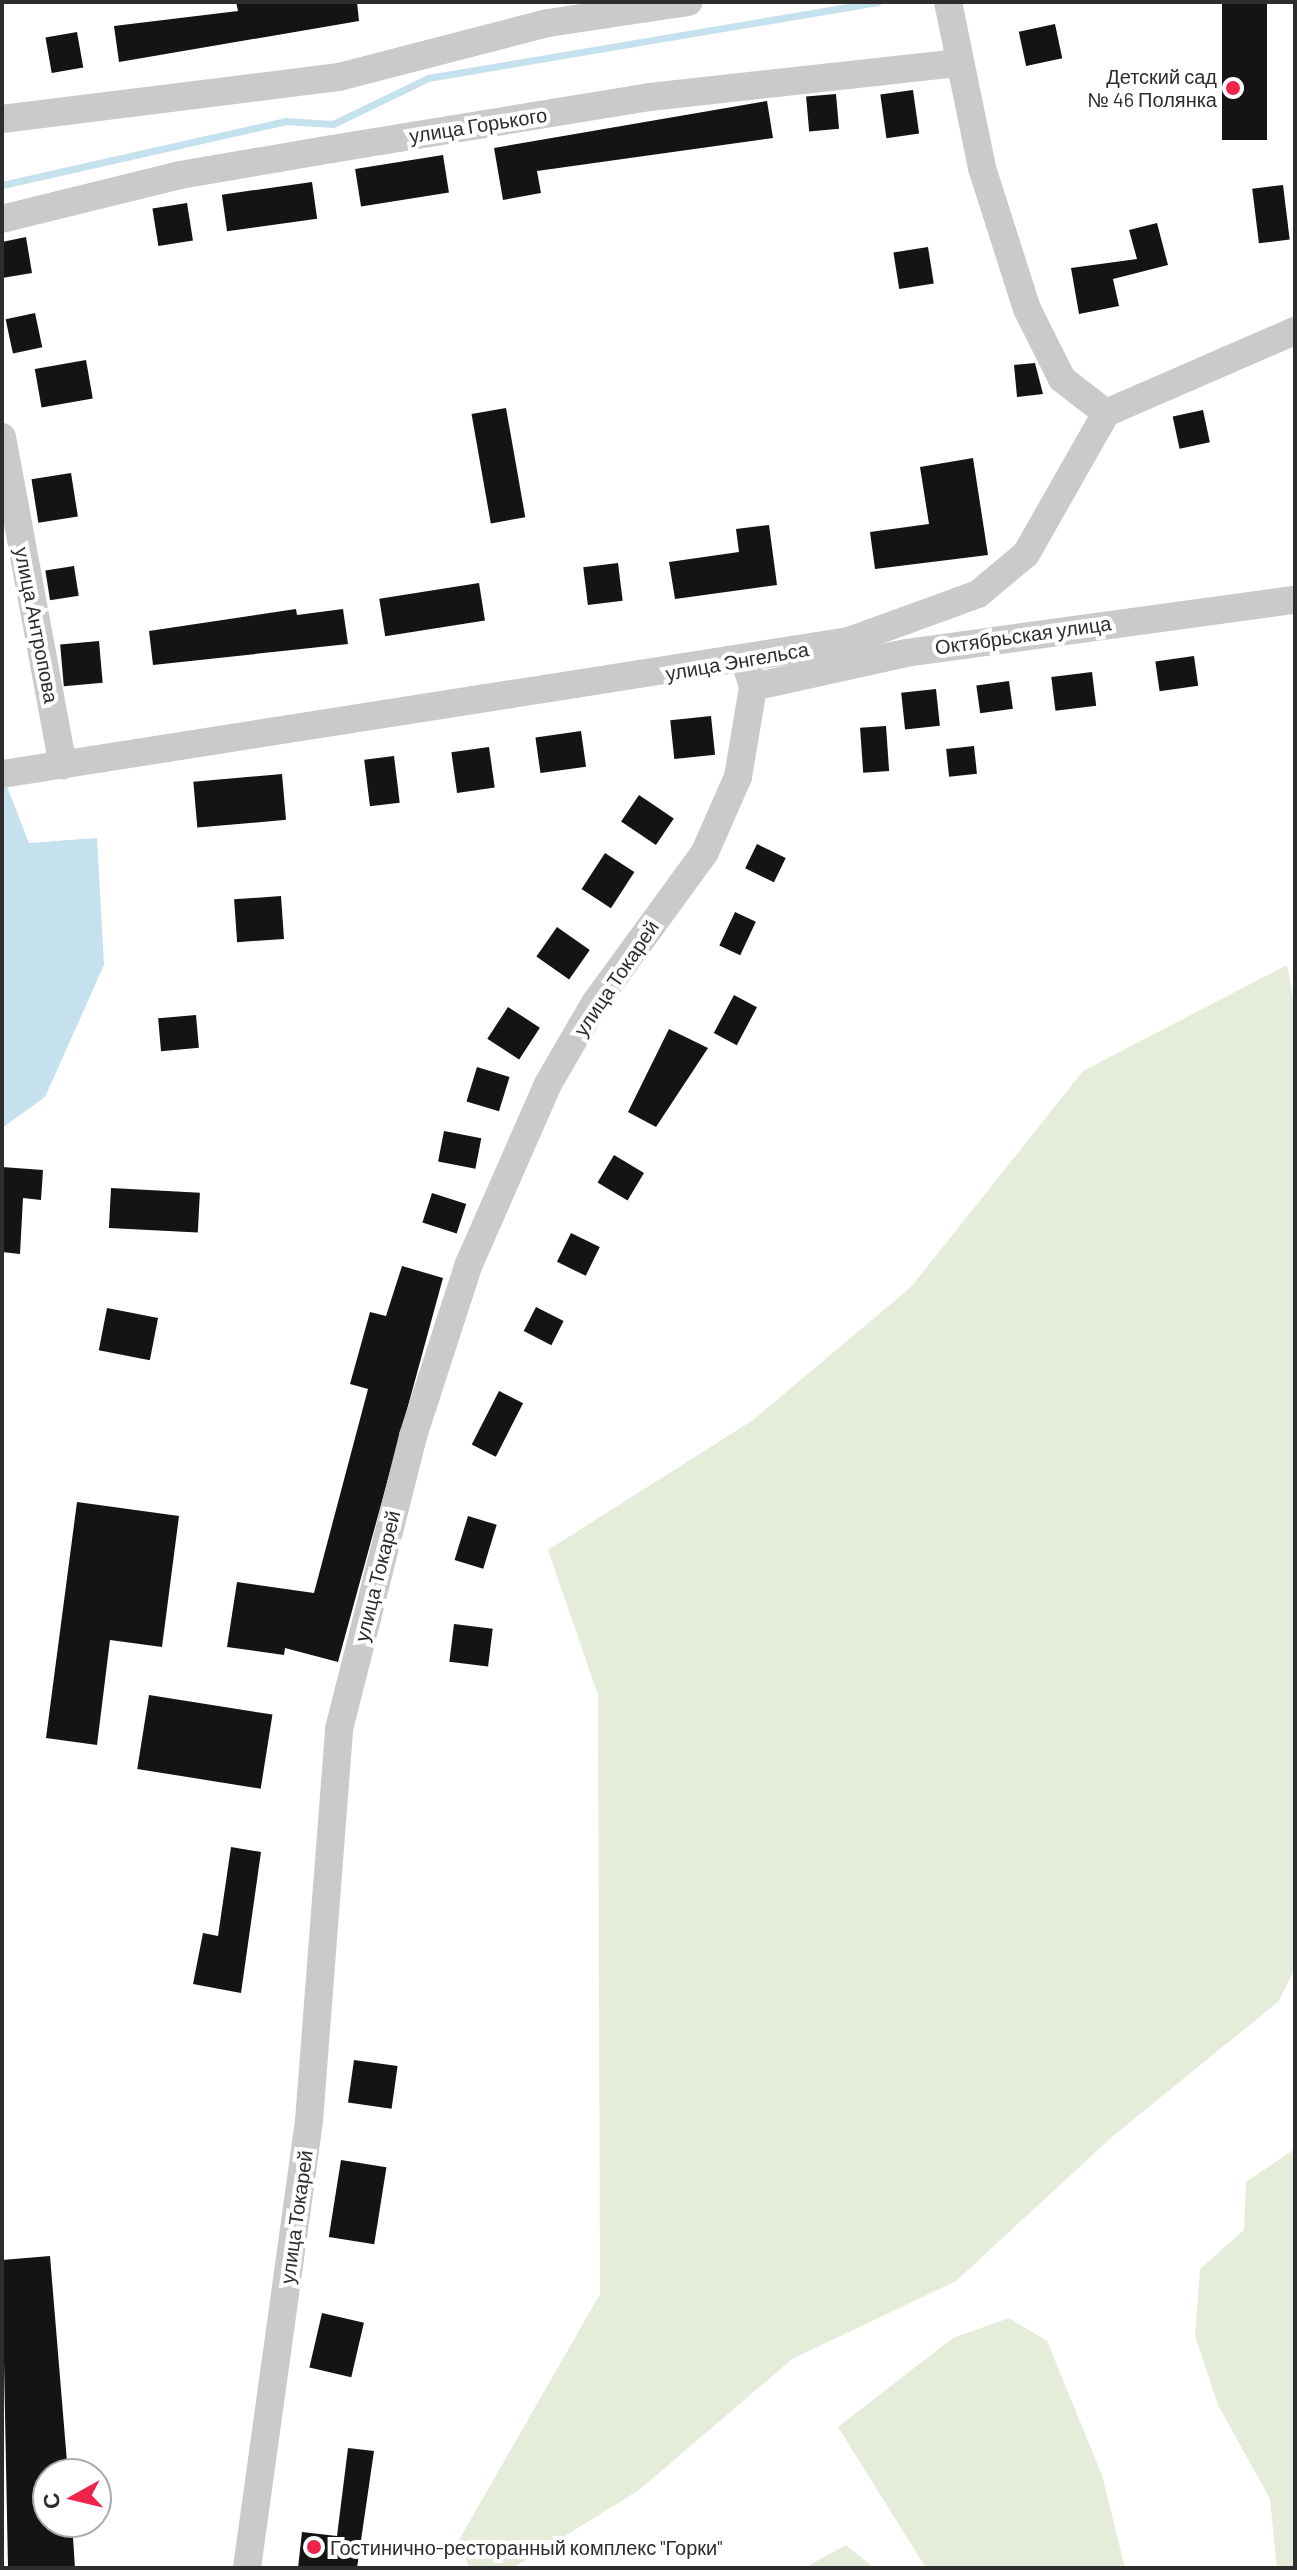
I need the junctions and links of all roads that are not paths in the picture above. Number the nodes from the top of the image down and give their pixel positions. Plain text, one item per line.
1 (688, 2) edge
2 (948, 2) edge
3 (959, 63) junction
4 (2, 119) edge
5 (2, 219) edge
6 (1295, 331) edge
7 (1106, 413) junction
8 (2, 437) edge
9 (1295, 600) edge
10 (749, 674) junction
11 (63, 765) junction
12 (2, 774) edge
13 (247, 2568) edge

1 - 4 street
2 - 3 street
3 - 5 street, улица Горького
3 - 7 street
6 - 7 street
7 - 10 street, улица Энгельса
8 - 11 street, улица Антропова
9 - 10 street, Октябрьская улица
10 - 11 street, улица Энгельса
10 - 13 street, улица Токарей
11 - 12 street, улица Энгельса

